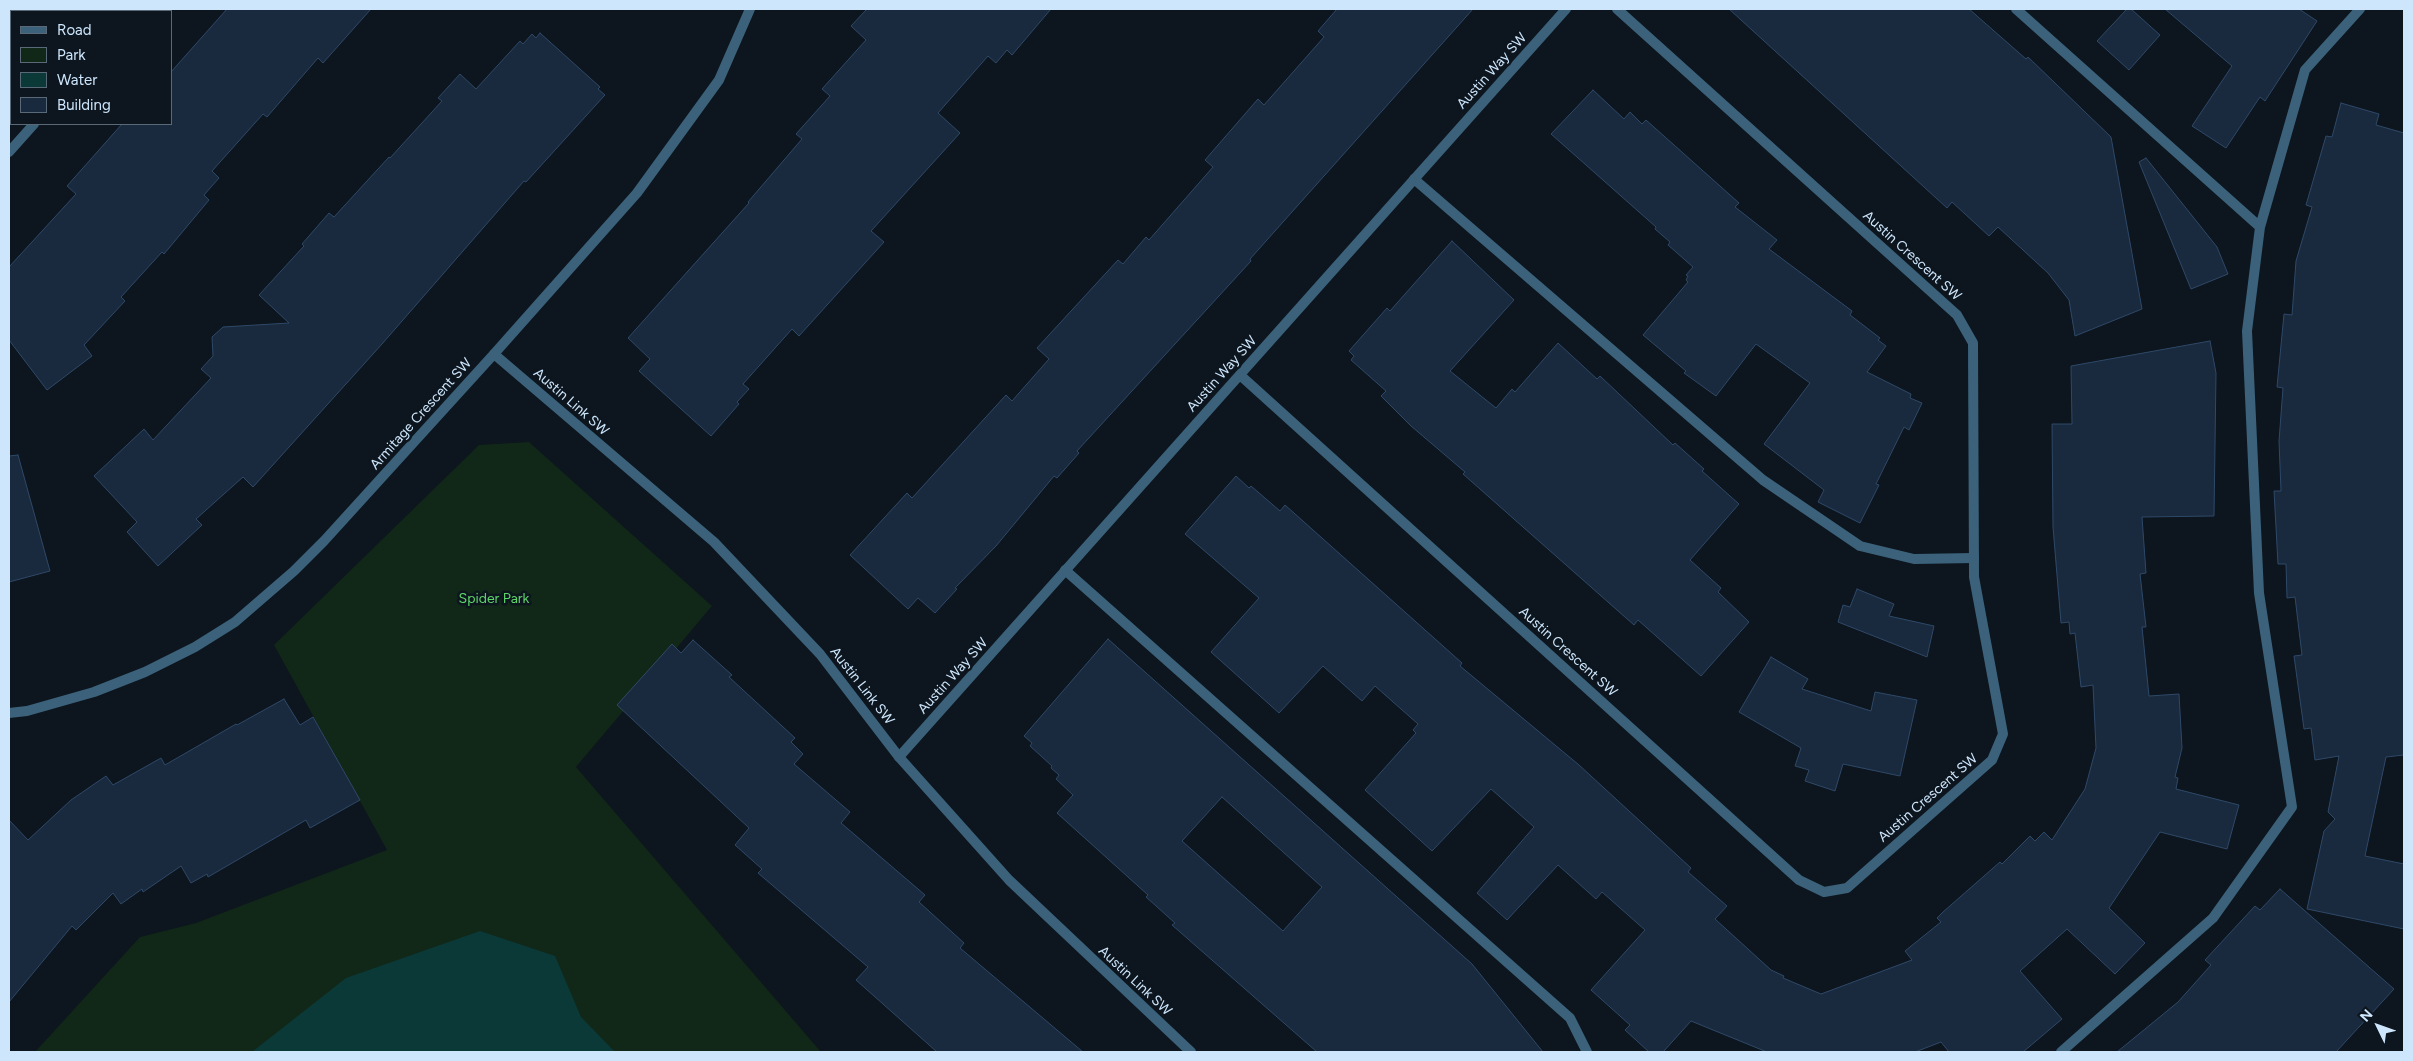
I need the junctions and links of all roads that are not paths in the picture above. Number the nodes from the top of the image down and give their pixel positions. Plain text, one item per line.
1 (750, 9) edge
2 (1566, 9) edge
3 (1617, 9) edge
4 (2016, 9) edge
5 (2360, 9) edge
6 (33, 125) edge
7 (9, 152) edge
8 (1414, 179) junction
9 (2260, 227) junction
10 (494, 354) junction
11 (1240, 375) junction
12 (1974, 558) junction
13 (1065, 570) junction
14 (9, 713) edge
15 (899, 757) junction
16 (1191, 1052) edge
17 (1587, 1052) edge
18 (2060, 1052) edge

1 - 10 street, Armitage Crescent SW
2 - 8 street, Austin Way SW
3 - 12 street, Austin Crescent SW
4 - 9 street
5 - 9 street
6 - 7 street
8 - 11 street, Austin Way SW
8 - 12 street
9 - 18 street
10 - 14 street, Armitage Crescent SW
10 - 15 street, Austin Link SW
11 - 12 street, Austin Crescent SW
11 - 13 street, Austin Way SW
13 - 15 street, Austin Way SW
13 - 17 street
15 - 16 street, Austin Link SW

